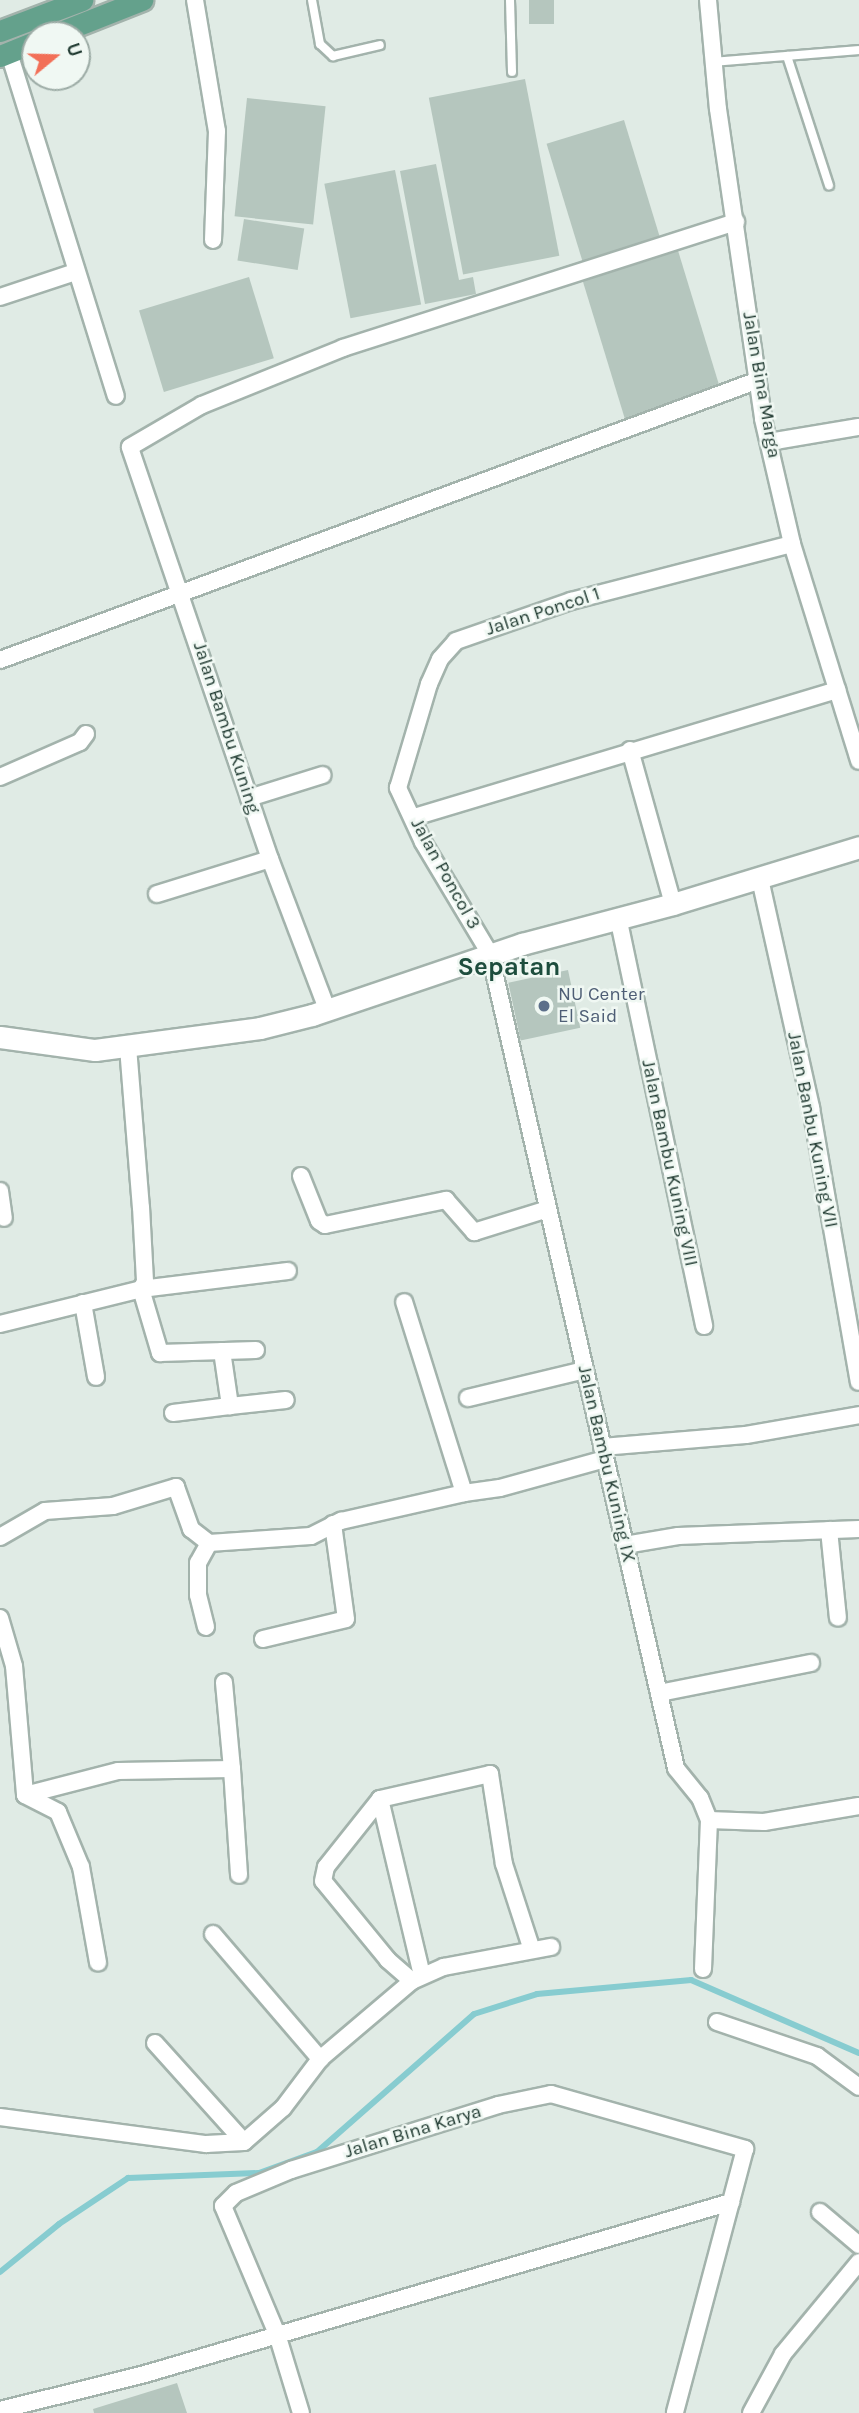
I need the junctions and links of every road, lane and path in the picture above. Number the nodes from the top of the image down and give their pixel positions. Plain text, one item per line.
1 (82, 0) edge
2 (142, 0) edge
3 (195, 0) edge
4 (312, 0) edge
5 (510, 0) edge
6 (708, 0) edge
7 (89, 21) edge
8 (0, 31) edge
9 (380, 45) dead end
10 (21, 47) edge
11 (859, 50) edge
12 (4, 54) edge
13 (787, 56) junction
14 (713, 62) junction
15 (512, 72) dead end
16 (829, 185) dead end
17 (736, 222) junction
18 (213, 240) dead end
19 (75, 272) junction
20 (0, 297) edge
21 (756, 381) junction
22 (117, 396) dead end
23 (859, 427) edge
24 (769, 442) junction
25 (792, 544) junction
26 (181, 593) junction
27 (0, 660) edge
28 (837, 690) junction
29 (86, 734) dead end
30 (630, 750) junction
31 (859, 761) edge
32 (323, 775) dead end
33 (0, 777) edge
34 (400, 795) joint
35 (249, 798) junction
36 (414, 817) junction
37 (859, 847) edge
38 (270, 859) junction
39 (760, 879) junction
40 (157, 894) dead end
41 (673, 904) junction
42 (618, 917) junction
43 (490, 954) junction
44 (327, 1009) junction
45 (0, 1037) edge
46 (128, 1047) junction
47 (301, 1176) dead end
48 (0, 1191) edge
49 (548, 1209) junction
50 (4, 1218) dead end
51 (288, 1271) dead end
52 (141, 1289) junction
53 (404, 1302) dead end
54 (83, 1303) junction
55 (0, 1324) edge
56 (704, 1326) dead end
57 (257, 1350) dead end
58 (222, 1351) junction
59 (585, 1370) junction
60 (96, 1377) dead end
61 (859, 1382) edge
62 (468, 1398) dead end
63 (286, 1400) dead end
64 (230, 1406) junction
65 (173, 1413) dead end
66 (859, 1415) edge
67 (604, 1453) junction
68 (464, 1493) junction
69 (332, 1524) junction
70 (859, 1529) edge
71 (829, 1530) junction
72 (0, 1537) edge
73 (209, 1543) junction
74 (625, 1545) junction
75 (0, 1618) edge
76 (838, 1618) dead end
77 (206, 1627) dead end
78 (263, 1639) dead end
79 (811, 1663) dead end
80 (224, 1682) dead end
81 (659, 1693) junction
82 (232, 1769) junction
83 (25, 1795) junction
84 (380, 1799) junction
85 (859, 1806) edge
86 (709, 1820) junction
87 (239, 1875) dead end
88 (213, 1934) dead end
89 (531, 1947) junction
90 (551, 1947) dead end
91 (97, 1962) dead end
92 (704, 1969) dead end
93 (417, 1978) junction
94 (717, 2022) dead end
95 (155, 2043) dead end
96 (320, 2059) junction
97 (859, 2087) edge
98 (0, 2117) edge
99 (244, 2142) junction
100 (731, 2202) junction
101 (820, 2213) dead end
102 (859, 2245) edge
103 (859, 2262) edge
104 (277, 2334) junction
105 (0, 2410) edge
106 (301, 2413) edge
107 (675, 2413) edge
108 (751, 2413) edge

1 - 8 main road
2 - 7 main road
3 - 18 street
4 - 9 lane
5 - 15 lane
6 - 14 street, Jalan Bina Marga
10 - 12 main road
11 - 13 lane
12 - 19 street
13 - 14 lane
13 - 16 lane
14 - 17 street, Jalan Bina Marga
17 - 21 street, Jalan Bina Marga
17 - 26 street, Jalan Bambu Kuning
19 - 20 street
19 - 22 street
21 - 24 street, Jalan Bina Marga
21 - 26 street
23 - 24 street
24 - 25 street, Jalan Bina Marga
25 - 28 street, Jalan Bina Marga
25 - 34 street, Jalan Poncol 1
26 - 27 street
26 - 35 street, Jalan Bambu Kuning
28 - 30 street
28 - 31 street, Jalan Bina Marga
29 - 33 street
30 - 36 street
30 - 41 street
32 - 35 street
34 - 36 street, Jalan Poncol 3
35 - 38 street, Jalan Bambu Kuning
36 - 43 street, Jalan Poncol 3
37 - 39 street
38 - 40 street
38 - 44 street, Jalan Bambu Kuning
39 - 41 street
39 - 61 street, Jalan Banbu Kuning VII
41 - 42 street
42 - 43 street
42 - 56 street, Jalan Bambu Kuning VIII
43 - 44 street
43 - 49 street, Jalan Bambu Kuning IX
44 - 46 street
45 - 46 street
46 - 52 street
47 - 49 street
48 - 50 street
49 - 59 street, Jalan Bambu Kuning IX
51 - 52 street
52 - 54 street
52 - 58 street
53 - 68 street
54 - 55 street
54 - 60 street
57 - 58 street
58 - 64 street
59 - 62 street
59 - 67 street, Jalan Bambu Kuning IX
63 - 64 street
64 - 65 street
66 - 67 street
67 - 68 street
67 - 74 street, Jalan Bambu Kuning IX
68 - 69 street
69 - 73 street
69 - 78 street
70 - 71 street
71 - 74 street
71 - 76 street
72 - 73 street
73 - 77 street
74 - 81 street, Jalan Bambu Kuning IX
75 - 83 street
79 - 81 street
80 - 82 street
81 - 86 street, Jalan Bambu Kuning IX
82 - 83 street
82 - 87 street
83 - 91 street
84 - 89 street
84 - 93 street
84 - 93 street
85 - 86 street
86 - 92 street, Jalan Bambu Kuning IX
88 - 96 street
89 - 90 street
89 - 93 street
93 - 96 street
94 - 97 street
95 - 99 street
96 - 99 street
98 - 99 street
100 - 104 street
100 - 104 street, Jalan Bina Karya
100 - 107 street
101 - 102 street
103 - 108 street
104 - 105 street
104 - 106 street

